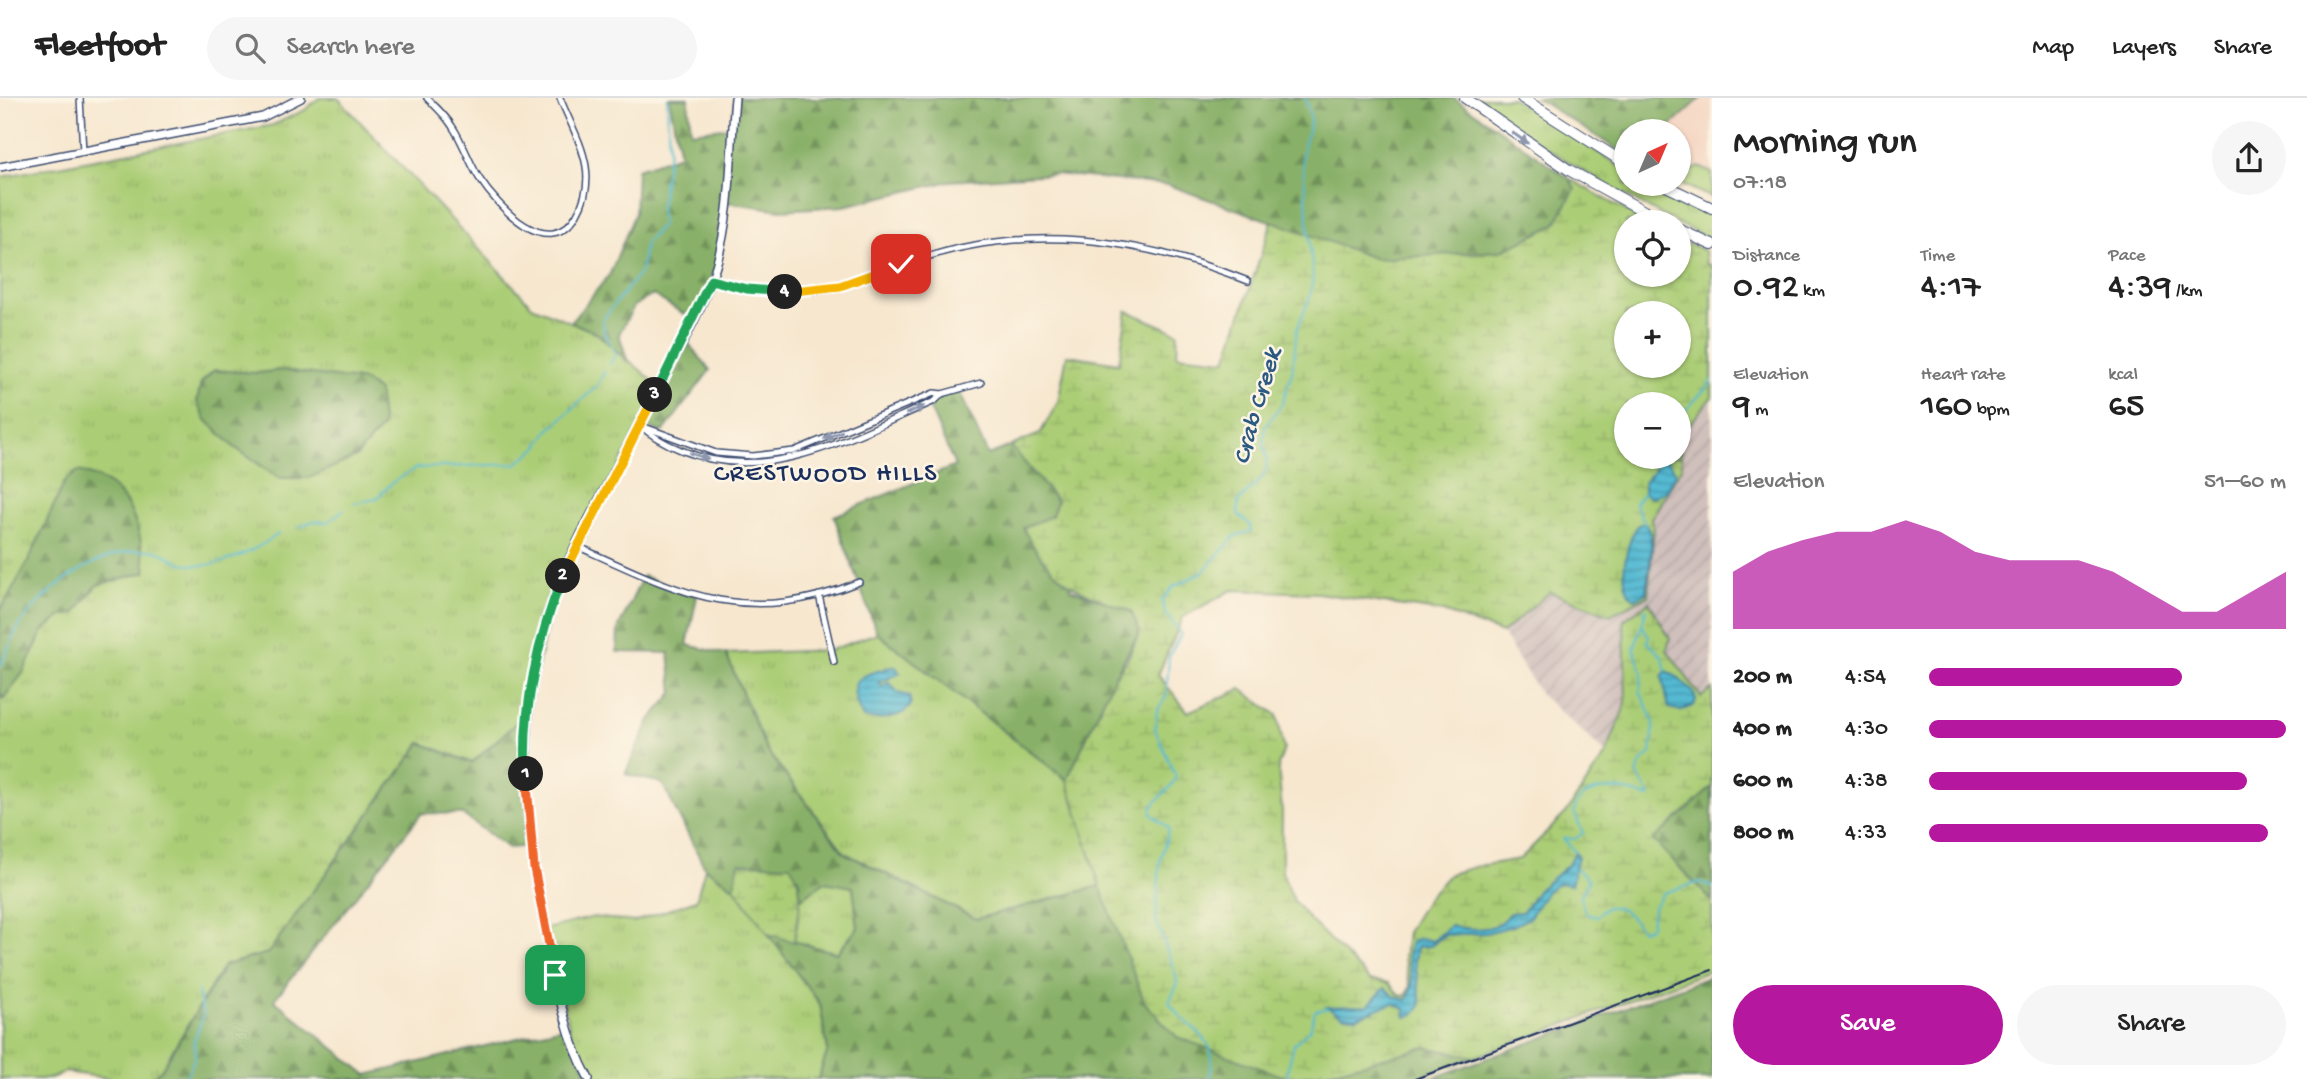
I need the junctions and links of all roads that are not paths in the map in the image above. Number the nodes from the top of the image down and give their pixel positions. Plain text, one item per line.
1 (80, 98) edge
2 (301, 98) edge
3 (427, 98) edge
4 (560, 98) edge
5 (734, 98) edge
6 (1465, 98) edge
7 (1522, 98) edge
8 (83, 152) junction
9 (1614, 156) edge
10 (0, 167) edge
11 (1687, 196) edge
12 (1712, 208) edge
13 (1642, 210) edge
14 (1691, 235) edge
15 (1712, 245) edge
16 (711, 280) junction
17 (1248, 281) dead end
18 (981, 383) dead end
19 (639, 425) junction
20 (577, 546) junction
21 (859, 582) dead end
22 (819, 596) junction
23 (834, 662) dead end
24 (589, 1079) edge

1 - 8 street
2 - 8 street
3 - 4 street
5 - 16 street
6 -> 13 highway
7 - 9 highway
8 - 10 street
11 - 12 highway
14 - 15 highway
16 - 17 street
16 - 19 street
18 - 19 street
19 - 20 street
20 - 22 street
20 - 24 street
21 - 22 street
22 - 23 street

